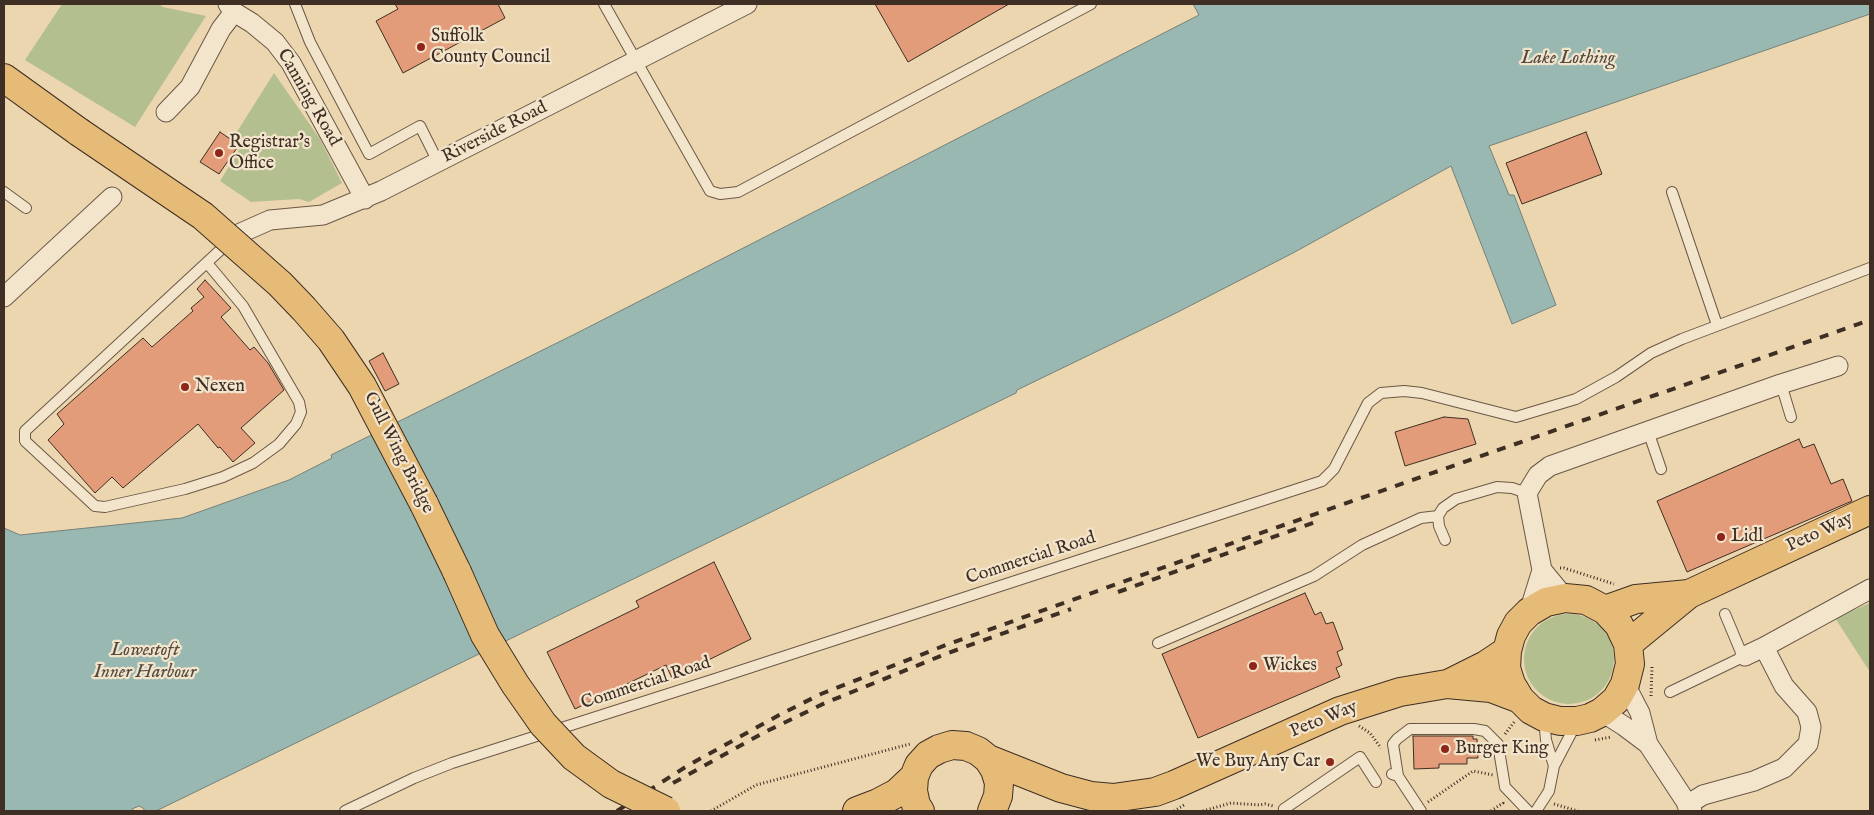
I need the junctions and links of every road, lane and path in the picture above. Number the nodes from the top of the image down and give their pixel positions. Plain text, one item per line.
1 (295, 4) edge
2 (604, 4) edge
3 (747, 4) edge
4 (1091, 4) edge
5 (233, 6) edge
6 (637, 61) junction
7 (4, 78) edge
8 (166, 112) dead end
9 (438, 162) junction
10 (4, 192) edge
11 (1672, 192) dead end
12 (112, 197) dead end
13 (365, 199) junction
14 (26, 208) dead end
15 (234, 236) joint
16 (207, 263) junction
17 (1870, 268) edge
18 (4, 296) edge
19 (1717, 325) junction
20 (1838, 366) dead end
21 (1781, 384) junction
22 (1792, 417) dead end
23 (1648, 431) junction
24 (1661, 469) dead end
25 (1527, 492) junction
26 (1870, 510) edge
27 (1438, 516) junction
28 (1445, 540) dead end
29 (1542, 570) junction
30 (1870, 589) edge
31 (1689, 594) junction
32 (1565, 598) junction
33 (1605, 610) junction
34 (1529, 612) junction
35 (1725, 614) dead end
36 (1158, 644) dead end
37 (1628, 644) junction
38 (1764, 647) junction
39 (1507, 650) junction
40 (1744, 657) junction
41 (1447, 684) junction
42 (1625, 684) junction
43 (1670, 692) dead end
44 (1520, 699) junction
45 (1590, 716) junction
46 (1544, 717) junction
47 (913, 743) dead end
48 (1648, 744) junction
49 (988, 760) junction
50 (1554, 766) junction
51 (1503, 776) junction
52 (914, 778) junction
53 (1376, 782) dead end
54 (1061, 788) junction
55 (1510, 791) junction
56 (1544, 801) junction
57 (1260, 805) dead end
58 (1424, 807) edge
59 (1690, 808) edge
60 (993, 810) edge
61 (345, 811) edge
62 (666, 811) edge
63 (711, 811) edge
64 (857, 811) edge
65 (920, 811) edge
66 (1203, 811) edge
67 (1285, 811) edge
68 (1491, 811) edge
69 (1528, 811) edge
70 (1536, 811) edge
71 (1578, 811) edge

1 - 9 lane
2 - 6 lane
3 - 6 street, Riverside Road
4 - 6 lane
5 - 8 street, Canning Road
5 - 13 street, Canning Road
6 - 9 street, Riverside Road
7 - 62 highway, Gull Wing Bridge, bridge
9 - 13 street, Riverside Road
10 - 14 lane
11 - 19 lane
12 - 18 street
13 - 15 street, Riverside Road
15 - 16 lane
16 - 16 lane
17 - 19 lane, Commercial Road
19 - 61 lane, Commercial Road
20 - 21 street
21 - 22 lane
21 - 23 street
23 - 24 lane
23 - 25 street
25 - 27 lane
25 - 29 street
26 - 31 highway, Peto Way
27 - 28 lane
27 - 36 lane
29 - 32 street
29 - 34 street
30 - 38 street
31 - 33 highway, Peto Way
31 - 37 highway, Peto Way
32 - 33 highway
32 - 34 highway
33 - 37 highway
34 - 39 highway
35 - 40 lane
37 - 42 highway
38 - 40 street
38 - 59 street
39 - 41 highway, Peto Way
39 - 44 highway
40 - 43 lane
41 - 44 highway, Peto Way
41 - 54 highway, Peto Way
42 - 45 highway
42 - 48 street
44 - 46 highway
45 - 46 highway
45 - 48 street
45 - 50 lane
46 - 50 lane
47 - 63 path
48 - 59 street
49 - 52 highway, Peto Way
49 - 54 highway, Peto Way
49 - 60 highway
50 - 56 lane
51 - 55 lane
51 - 58 path
51 - 58 lane
52 - 64 highway
52 - 65 highway
53 - 67 lane
54 - 60 highway, Peto Way
55 - 68 path
55 - 69 lane
56 - 70 lane
56 - 71 path
57 - 66 path

